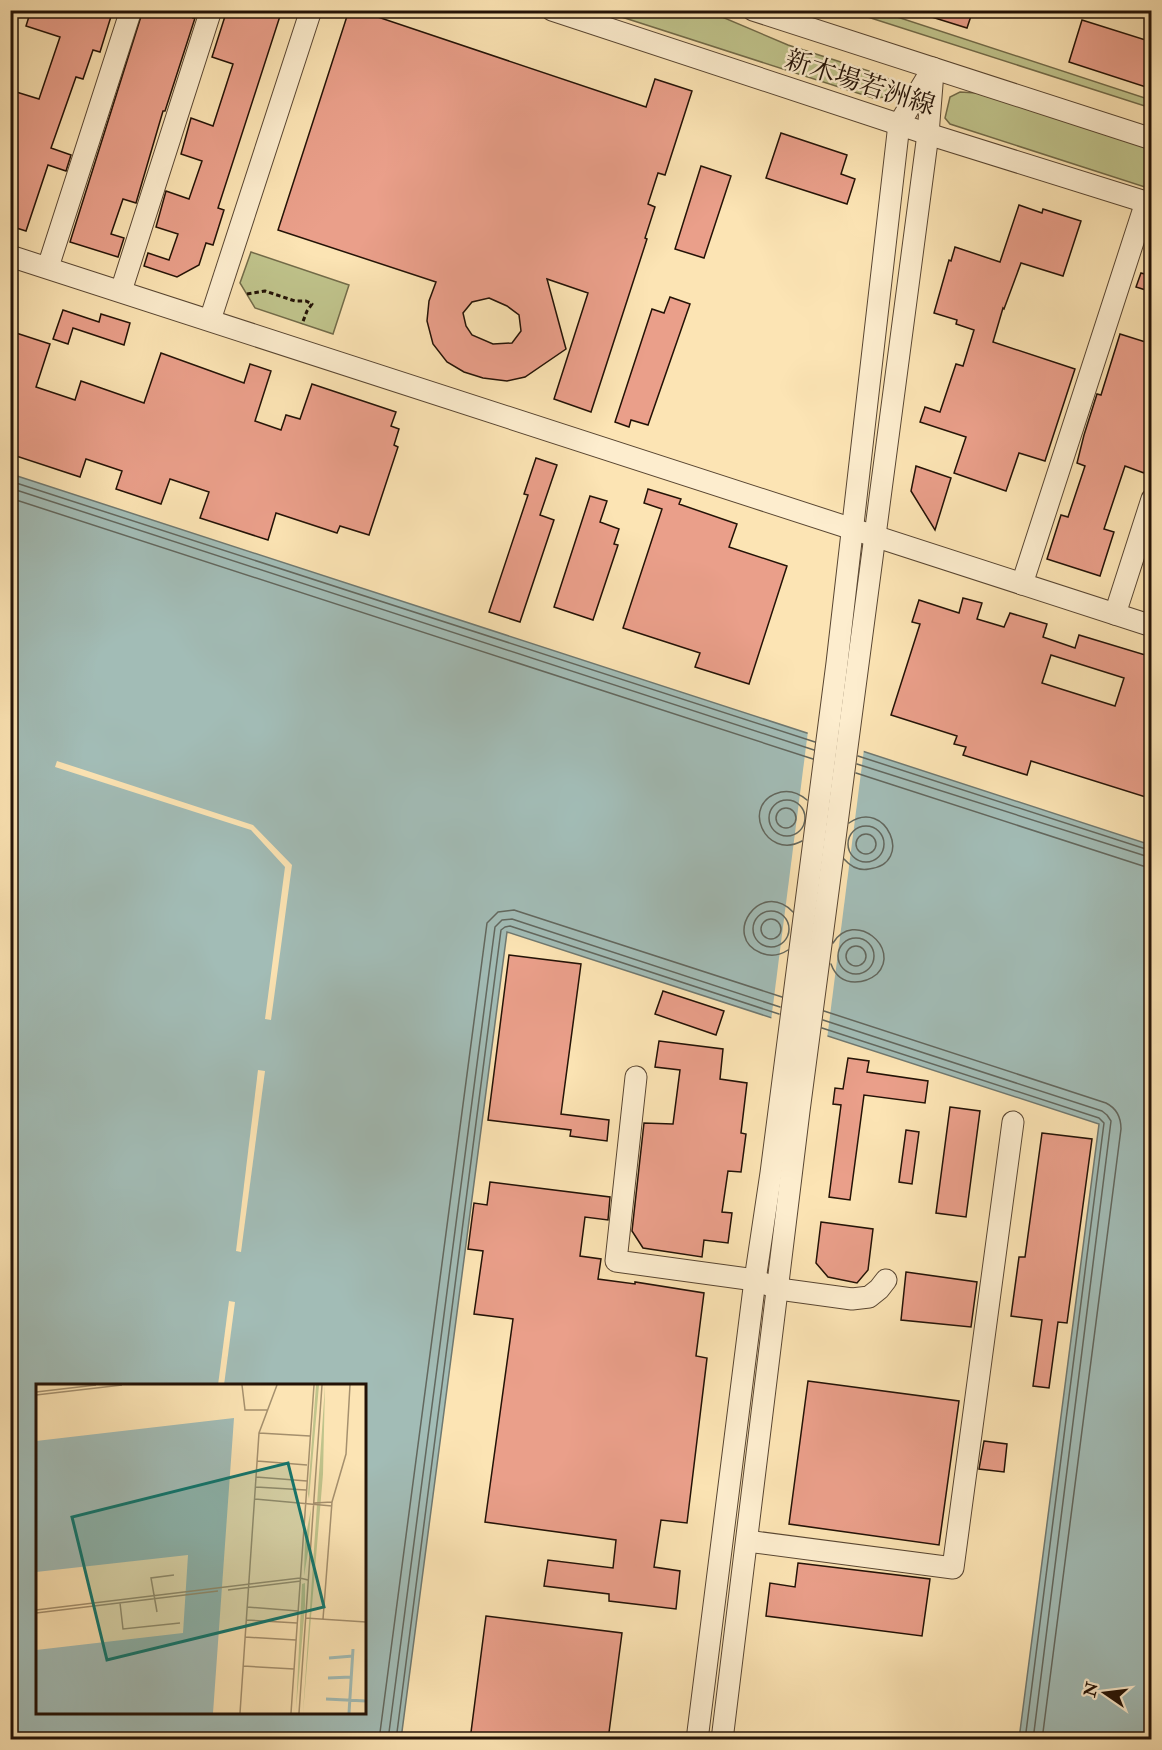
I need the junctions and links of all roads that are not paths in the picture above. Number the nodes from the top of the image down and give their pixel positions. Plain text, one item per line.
1 (131, 10) edge
2 (211, 10) edge
3 (310, 10) edge
4 (552, 10) edge
5 (576, 10) edge
6 (753, 10) edge
7 (604, 27) junction
8 (933, 68) junction
9 (899, 123) junction
10 (928, 134) junction
11 (1152, 139) edge
12 (1149, 203) edge
13 (10, 256) edge
14 (48, 267) junction
15 (121, 291) junction
16 (210, 320) junction
17 (1152, 499) edge
18 (852, 529) junction
19 (874, 536) junction
20 (1022, 584) junction
21 (1115, 614) junction
22 (1152, 626) edge
23 (847, 666) junction
24 (636, 1077) dead end
25 (1013, 1122) dead end
26 (755, 1280) junction
27 (886, 1280) dead end
28 (779, 1289) junction
29 (747, 1541) junction
30 (697, 1740) edge
31 (722, 1740) edge

1 - 14 street
2 - 15 street
3 - 16 street
4 - 7 street, 新木場若洲線
5 - 7 street
6 - 8 street, 新木場若洲線
7 - 9 street, 新木場若洲線
8 - 9 street
8 - 10 street
8 - 11 street, 新木場若洲線
9 - 10 street, 新木場若洲線
9 - 18 street
10 - 12 street, 新木場若洲線
10 - 19 street
12 - 20 street
13 - 14 street
14 - 15 street
15 - 16 street
16 - 18 street
17 - 21 street
18 - 19 street
18 - 23 street
19 - 20 street
19 - 23 street
20 - 21 street
21 - 22 street
23 - 26 street
23 - 28 street
24 - 26 street
25 - 29 street
26 - 28 street
26 - 30 street
27 - 28 street
28 - 29 street
29 - 31 street

